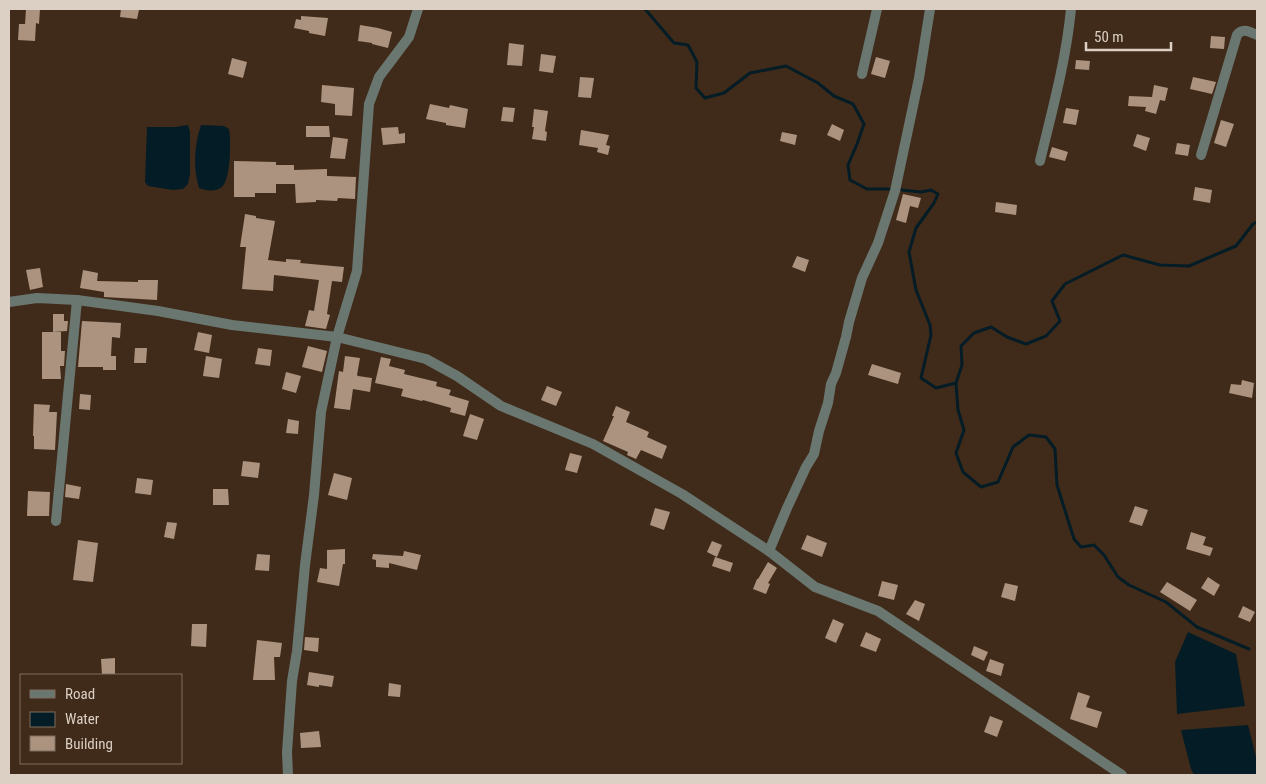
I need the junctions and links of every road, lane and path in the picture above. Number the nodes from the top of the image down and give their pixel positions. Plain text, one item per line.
1 (418, 9) edge
2 (877, 9) edge
3 (930, 9) edge
4 (1071, 9) edge
5 (1257, 35) edge
6 (862, 74) dead end
7 (1201, 155) dead end
8 (1040, 161) dead end
9 (77, 300) junction
10 (9, 302) edge
11 (337, 337) junction
12 (56, 521) dead end
13 (769, 551) junction
14 (288, 775) edge
15 (1122, 775) edge

1 - 11 street
2 - 6 street
3 - 13 street
4 - 8 street
5 - 7 street
9 - 10 street
9 - 11 street
9 - 12 street
11 - 13 street
11 - 14 street
13 - 15 street

